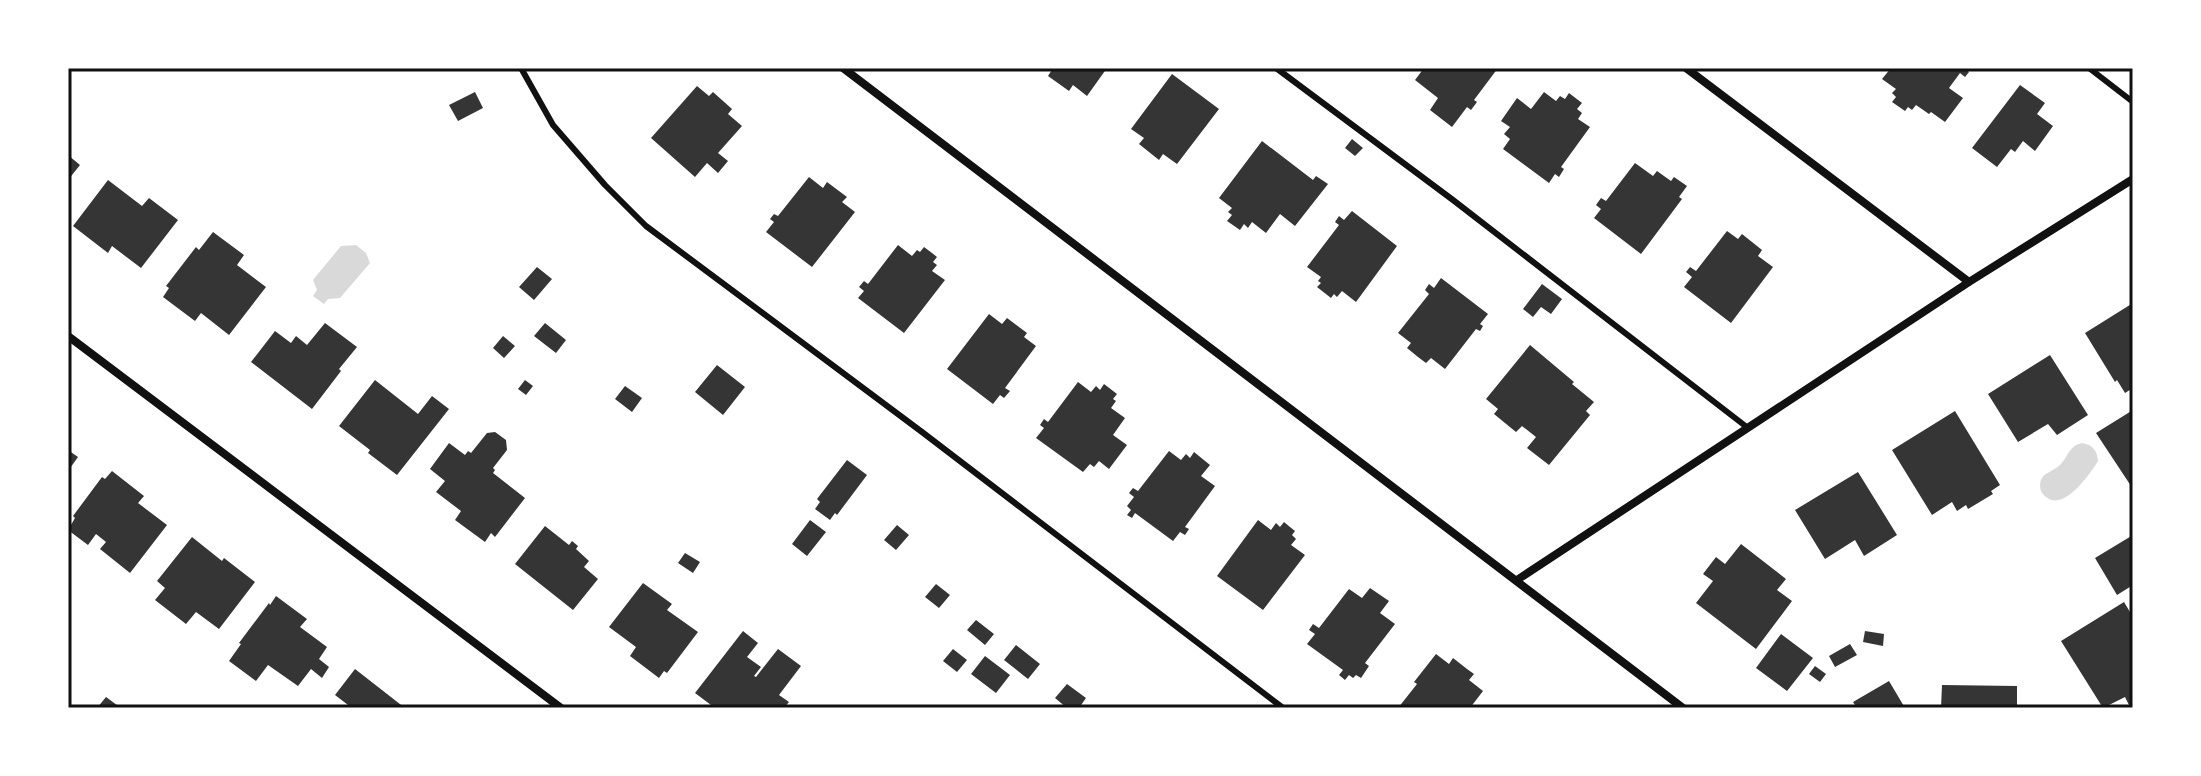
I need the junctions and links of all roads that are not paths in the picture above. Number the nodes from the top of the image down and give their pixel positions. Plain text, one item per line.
1 (521, 68) edge
2 (843, 68) edge
3 (1276, 68) edge
4 (1686, 68) edge
5 (2089, 68) edge
6 (2133, 102) edge
7 (2133, 179) edge
8 (1969, 282) junction
9 (68, 336) edge
10 (1748, 428) junction
11 (1517, 580) junction
12 (561, 708) edge
13 (1283, 708) edge
14 (1683, 708) edge

1 - 13 lane
2 - 11 street
3 - 10 lane
4 - 8 street
5 - 6 lane
7 - 8 street
8 - 10 street
9 - 12 street
10 - 11 street
11 - 14 street

